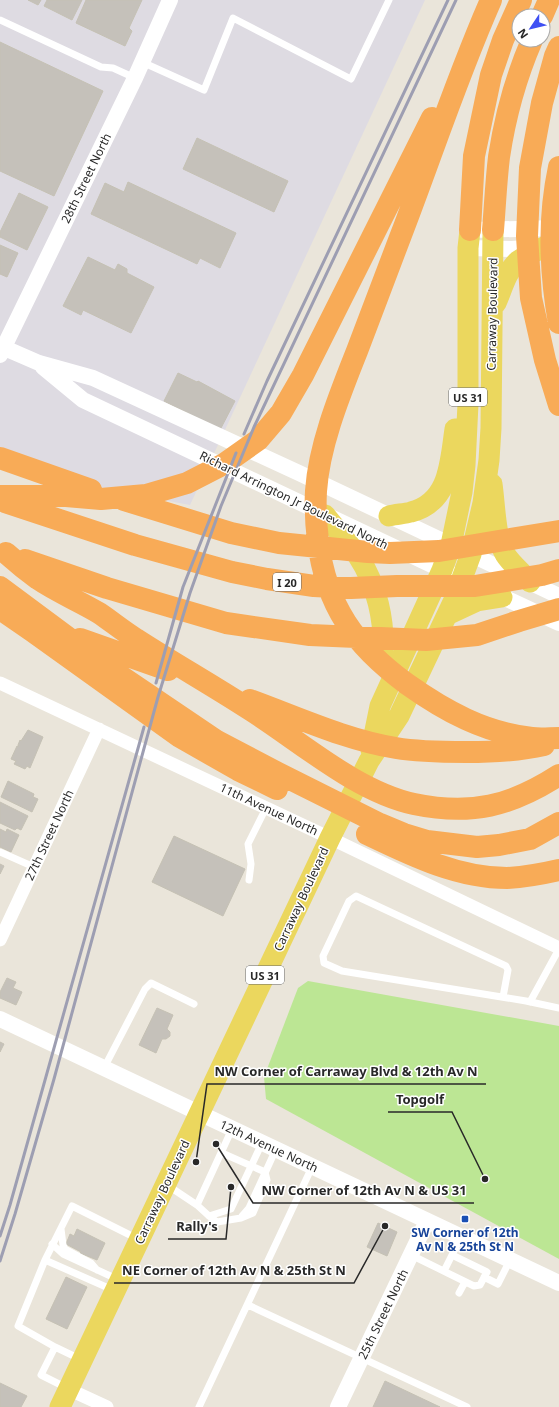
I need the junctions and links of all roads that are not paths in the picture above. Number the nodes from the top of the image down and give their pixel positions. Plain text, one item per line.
1 (170, 0) edge
2 (389, 0) edge
3 (491, 0) edge
4 (522, 0) edge
5 (0, 20) edge
6 (478, 29) junction
7 (559, 47) edge
8 (529, 48) edge
9 (142, 62) junction
10 (135, 78) junction
11 (559, 167) edge
12 (497, 178) junction
13 (552, 237) edge
14 (469, 239) junction
15 (493, 240) junction
16 (492, 311) junction
17 (559, 323) edge
18 (468, 343) junction
19 (1, 349) edge
20 (38, 363) junction
21 (559, 406) edge
22 (0, 458) edge
23 (489, 460) junction
24 (0, 496) edge
25 (0, 500) edge
26 (325, 515) junction
27 (389, 516) junction
28 (559, 531) edge
29 (451, 545) junction
30 (3, 552) edge
31 (471, 554) junction
32 (442, 570) junction
33 (559, 570) edge
34 (462, 579) junction
35 (530, 582) junction
36 (0, 587) edge
37 (559, 596) edge
38 (502, 597) junction
39 (559, 609) edge
40 (0, 610) edge
41 (446, 615) junction
42 (559, 623) edge
43 (0, 683) edge
44 (380, 706) junction
45 (104, 732) junction
46 (559, 738) edge
47 (559, 741) edge
48 (369, 761) junction
49 (559, 775) edge
50 (266, 808) junction
51 (559, 823) edge
52 (330, 838) junction
53 (0, 852) edge
54 (34, 867) junction
55 (559, 870) edge
56 (249, 880) dead end
57 (0, 940) edge
58 (559, 948) edge
59 (503, 997) junction
60 (530, 1002) junction
61 (194, 1004) dead end
62 (559, 1008) edge
63 (7, 1022) edge
64 (104, 1068) junction
65 (200, 1113) junction
66 (232, 1128) junction
67 (269, 1146) junction
68 (222, 1152) junction
69 (252, 1166) junction
70 (312, 1166) junction
71 (265, 1172) junction
72 (166, 1184) junction
73 (197, 1204) junction
74 (209, 1216) junction
75 (428, 1221) junction
76 (61, 1229) junction
77 (461, 1237) junction
78 (140, 1240) junction
79 (52, 1244) junction
80 (411, 1255) junction
81 (452, 1255) junction
82 (45, 1260) junction
83 (510, 1260) junction
84 (98, 1271) junction
85 (444, 1271) junction
86 (484, 1277) junction
87 (466, 1281) junction
88 (559, 1283) edge
89 (118, 1286) junction
90 (459, 1293) dead end
91 (248, 1305) junction
92 (55, 1347) junction
93 (362, 1358) junction
94 (82, 1360) junction
95 (64, 1398) edge
96 (106, 1407) edge
97 (199, 1407) edge
98 (338, 1407) edge
99 (468, 1407) edge

1 - 9 street, 28th Street North
2 - 9 lane
3 - 6 highway
4 - 14 highway, US 31
5 - 10 lane
6 - 24 highway
6 - 46 highway
7 - 21 highway
8 - 12 highway, US 31
9 - 10 street, 28th Street North
10 - 19 street, 28th Street North
11 - 17 highway
12 - 13 highway
12 - 15 highway, US 31
13 - 15 street
13 - 16 main road
14 - 15 street
14 - 18 main road, Carraway Boulevard / US 31
15 - 16 main road, Carraway Boulevard / US 31
16 - 23 main road, Carraway Boulevard / US 31
18 - 27 main road
18 - 29 main road, Carraway Boulevard / US 31
19 - 20 street, Richard Arrington Jr Boulevard North
20 - 26 street, Richard Arrington Jr Boulevard North
20 - 27 street, Richard Arrington Jr Boulevard North
22 - 28 highway
23 - 31 main road, Carraway Boulevard / US 31
23 - 35 main road
25 - 33 highway, I 20
26 - 32 street, Richard Arrington Jr Boulevard North
26 - 44 main road
27 - 29 street, Richard Arrington Jr Boulevard North
29 - 31 street, Richard Arrington Jr Boulevard North
29 - 32 main road, Carraway Boulevard / US 31
30 - 39 highway
30 - 49 highway
31 - 34 main road, Carraway Boulevard / US 31
31 - 35 street, Richard Arrington Jr Boulevard North
32 - 34 street, Richard Arrington Jr Boulevard North
32 - 44 main road, Carraway Boulevard / US 31
34 - 38 street, Richard Arrington Jr Boulevard North
34 - 41 main road, Carraway Boulevard / US 31
35 - 37 street, Richard Arrington Jr Boulevard North
36 - 51 highway
38 - 41 main road
38 - 42 street, Richard Arrington Jr Boulevard North
40 - 47 highway
40 - 55 highway
41 - 48 main road, Carraway Boulevard / US 31
43 - 45 street, 11th Avenue North
44 - 48 main road, Carraway Boulevard / US 31
45 - 50 street, 11th Avenue North
45 - 54 street, 27th Street North
48 - 52 main road, Carraway Boulevard / US 31
50 - 52 street, 11th Avenue North
50 - 56 lane
52 - 58 street, 11th Avenue North
52 - 65 main road, Carraway Boulevard / US 31
53 - 54 lane
54 - 57 street, 27th Street North
58 - 60 lane
59 - 59 lane
59 - 60 lane
60 - 62 lane
61 - 64 lane
63 - 64 street, 12th Avenue North
64 - 65 street, 12th Avenue North
65 - 66 street, 12th Avenue North
65 - 72 main road, Carraway Boulevard / US 31
66 - 67 street, 12th Avenue North
66 - 68 lane
67 - 69 lane
67 - 70 street, 12th Avenue North
67 - 71 lane
68 - 69 lane
68 - 73 lane
69 - 71 lane
69 - 74 lane
70 - 75 street, 12th Avenue North
70 - 91 lane
71 - 74 lane
72 - 73 lane
72 - 78 main road, Carraway Boulevard / US 31
73 - 74 lane
75 - 77 street, 12th Avenue North
75 - 80 street, 25th Street North
76 - 78 lane
76 - 79 lane
76 - 84 lane
77 - 81 lane
77 - 83 street, 12th Avenue North
78 - 89 main road, Carraway Boulevard / US 31
79 - 82 lane
79 - 84 lane
80 - 85 lane
80 - 93 street, 25th Street North
81 - 85 lane
81 - 86 lane
82 - 89 lane
82 - 92 lane
83 - 86 lane
83 - 88 street, 12th Avenue North
84 - 89 lane
85 - 87 lane
86 - 87 lane
87 - 90 lane
89 - 94 main road, Carraway Boulevard / US 31
91 - 93 lane
91 - 97 lane
92 - 94 lane
92 - 95 lane
93 - 98 street, 25th Street North
93 - 99 lane
94 - 95 main road, Carraway Boulevard / US 31
95 - 96 street

